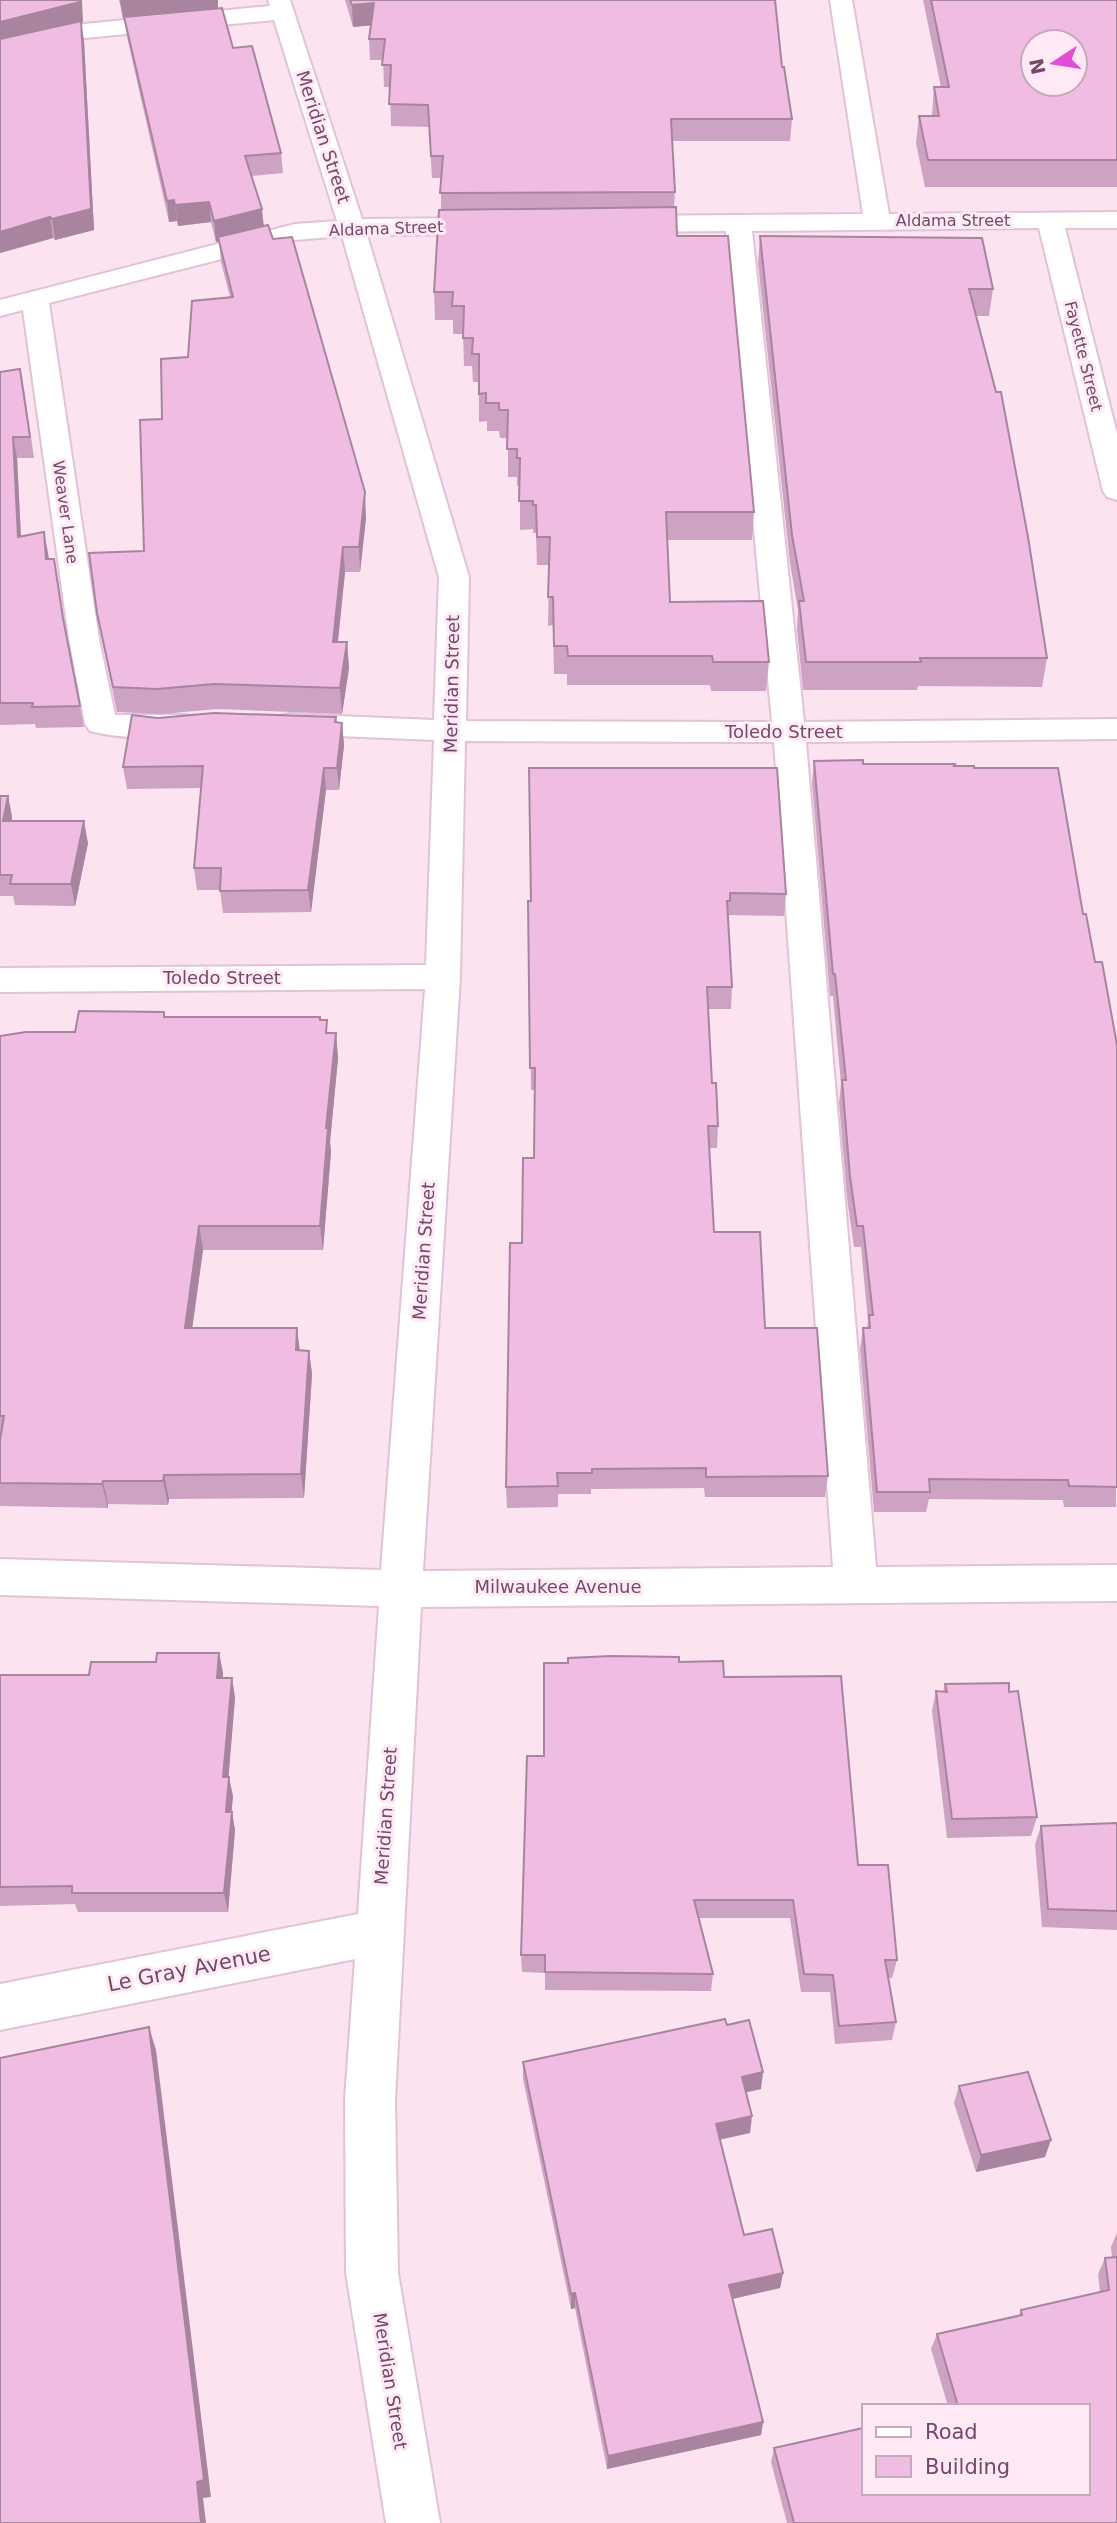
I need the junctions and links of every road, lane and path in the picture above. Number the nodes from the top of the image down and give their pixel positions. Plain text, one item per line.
1 (841, 0) edge
2 (281, 6) edge
3 (0, 50) edge
4 (877, 220) junction
5 (1117, 220) edge
6 (1050, 221) junction
7 (738, 223) junction
8 (600, 225) edge
9 (517, 226) edge
10 (352, 227) junction
11 (35, 300) junction
12 (0, 308) edge
13 (1117, 491) edge
14 (217, 722) edge
15 (265, 724) edge
16 (1117, 729) edge
17 (451, 731) junction
18 (789, 732) junction
19 (443, 977) junction
20 (0, 980) edge
21 (0, 1577) edge
22 (1117, 1583) edge
23 (856, 1585) junction
24 (401, 1588) junction
25 (379, 1931) junction
26 (0, 2007) edge
27 (413, 2523) edge

1 - 4 street
2 - 3 street
2 - 10 street, Meridian Street
4 - 6 street, Aldama Street
4 - 7 street, Aldama Street
5 - 6 street, Aldama Street
6 - 13 street, Fayette Street
7 - 8 street, Aldama Street
7 - 18 street
9 - 10 street, Aldama Street
10 - 11 street, Aldama Street
10 - 17 street, Meridian Street
11 - 12 street, Aldama Street
11 - 14 street, Weaver Lane
15 - 17 street, Toledo Street
16 - 18 street, Toledo Street
17 - 18 street, Toledo Street
17 - 19 street, Meridian Street
18 - 23 street
19 - 20 street, Toledo Street
19 - 24 street, Meridian Street
21 - 24 street, Milwaukee Avenue
22 - 23 street, Milwaukee Avenue
23 - 24 street, Milwaukee Avenue
24 - 25 street, Meridian Street
25 - 26 street, Le Gray Avenue
25 - 27 street, Meridian Street

